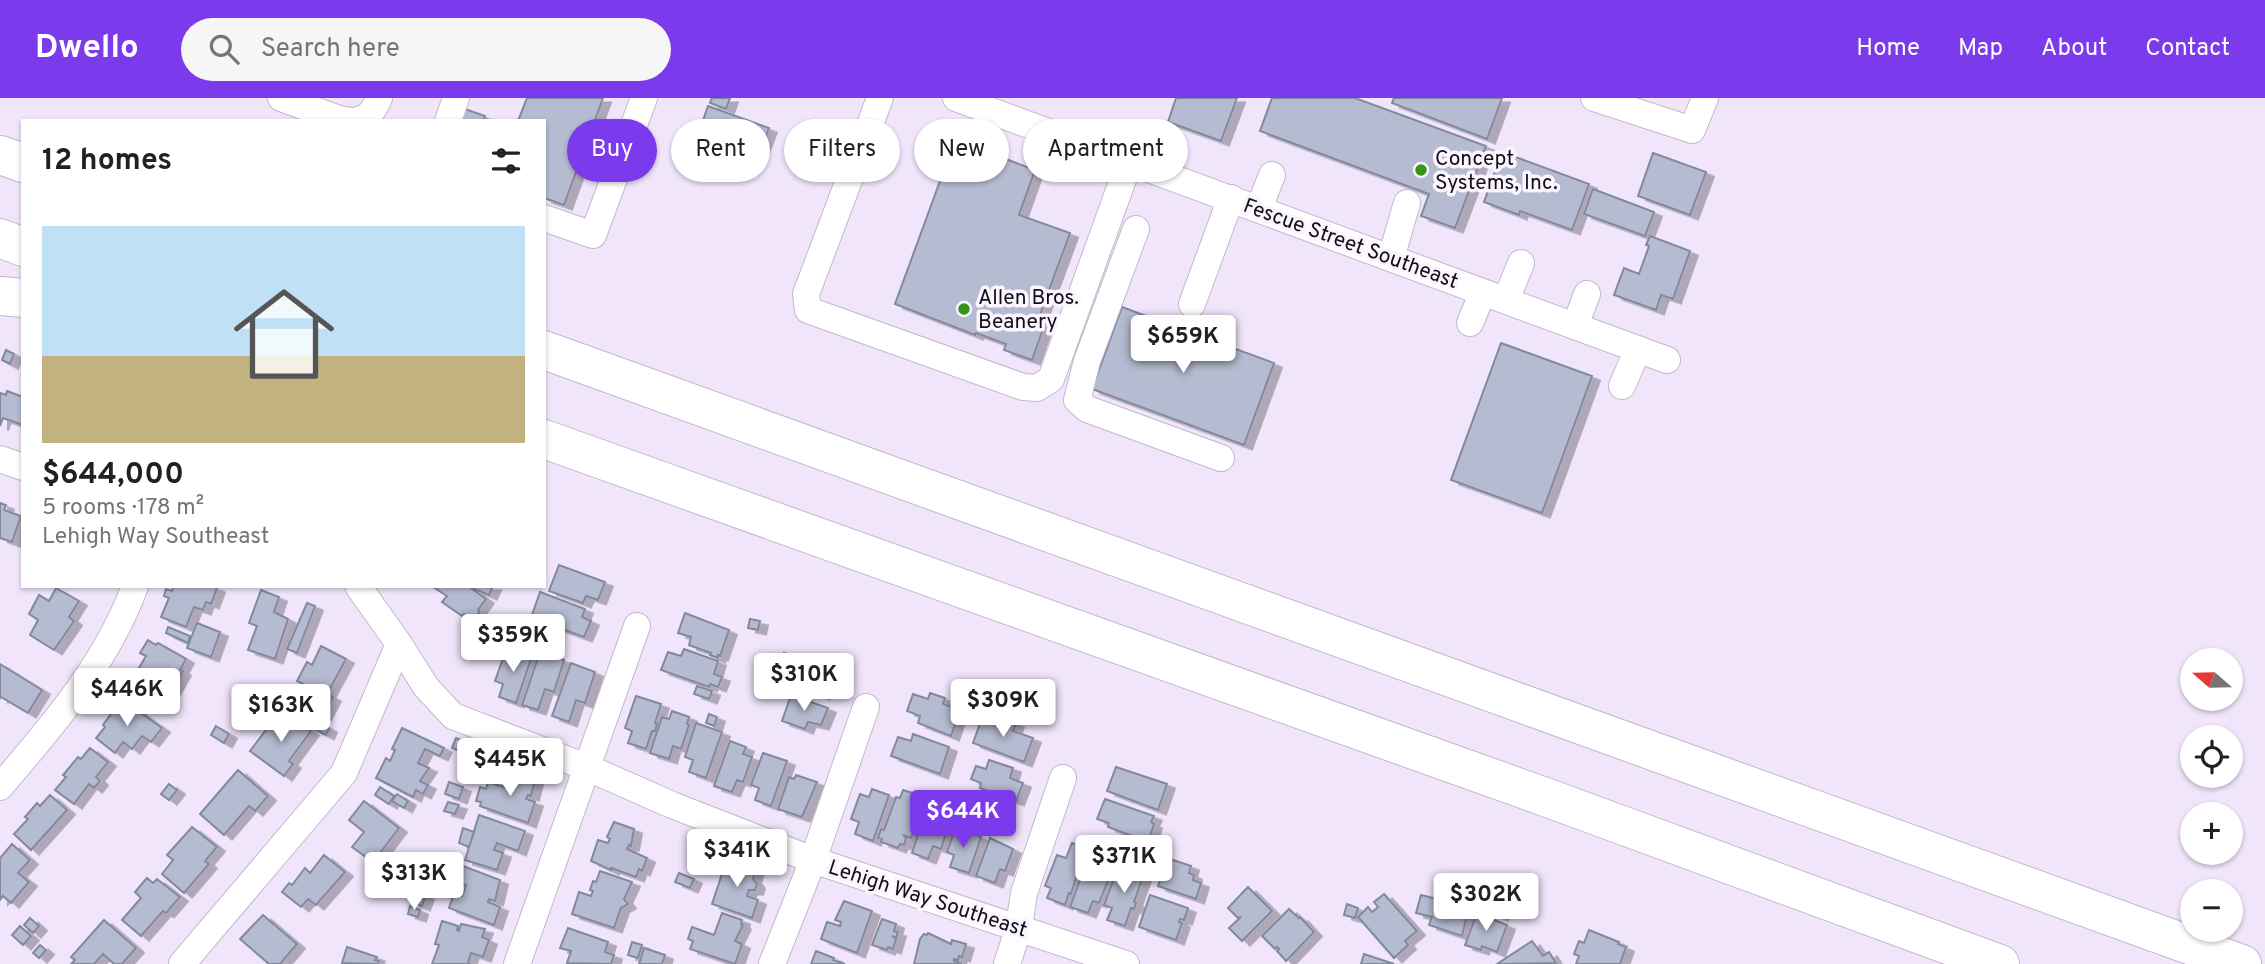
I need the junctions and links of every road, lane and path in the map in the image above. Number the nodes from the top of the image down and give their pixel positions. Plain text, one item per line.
1 (281, 98) edge
2 (379, 98) edge
3 (456, 98) edge
4 (644, 98) edge
5 (880, 98) edge
6 (956, 98) edge
7 (1594, 98) edge
8 (1705, 98) edge
9 (1639, 104) edge
10 (1020, 109) edge
11 (340, 119) edge
12 (365, 119) edge
13 (449, 119) edge
14 (1042, 119) edge
15 (0, 155) edge
16 (21, 162) edge
17 (1272, 176) dead end
18 (1122, 182) edge
19 (1188, 182) edge
20 (1231, 198) junction
21 (1407, 203) dead end
22 (1259, 208) junction
23 (546, 219) edge
24 (1136, 229) dead end
25 (0, 238) edge
26 (21, 246) edge
27 (1391, 258) junction
28 (1521, 262) dead end
29 (1587, 294) dead end
30 (0, 296) edge
31 (1494, 296) junction
32 (21, 299) edge
33 (1192, 304) dead end
34 (1470, 323) dead end
35 (1575, 326) junction
36 (1638, 349) junction
37 (546, 351) edge
38 (1667, 360) dead end
39 (1622, 386) dead end
40 (546, 440) edge
41 (1221, 458) dead end
42 (0, 459) edge
43 (21, 466) edge
44 (134, 588) edge
45 (359, 588) edge
46 (636, 626) dead end
47 (400, 644) junction
48 (866, 707) dead end
49 (9, 760) edge
50 (586, 767) junction
51 (1063, 778) dead end
52 (0, 786) edge
53 (813, 860) junction
54 (1019, 927) junction
55 (182, 964) edge
56 (517, 964) edge
57 (772, 964) edge
58 (1007, 964) edge
59 (1126, 964) edge
60 (2000, 964) edge
61 (2242, 964) edge

1 - 11 street
2 - 12 street
3 - 13 street
4 - 23 street
5 - 18 street
6 - 10 street, Fescue Street Southeast
7 - 9 street
8 - 9 street
10 - 14 street, Fescue Street Southeast
15 - 16 highway
17 - 22 street
19 - 20 street, Fescue Street Southeast
20 - 22 street, Fescue Street Southeast
20 - 33 street
21 - 27 street
22 - 27 street, Fescue Street Southeast
24 - 41 street
25 - 26 highway
27 - 31 street, Fescue Street Southeast
28 - 31 street
29 - 35 street
30 - 32 highway
31 - 34 street
31 - 35 street, Fescue Street Southeast
35 - 36 street, Fescue Street Southeast
36 - 38 street, Fescue Street Southeast
36 - 39 street
37 - 61 highway
40 - 60 highway
42 - 43 street
44 - 49 street
45 - 47 street, Lehigh Way Southeast
46 - 50 street
47 - 50 street, Lehigh Way Southeast
47 - 55 street
48 - 53 street
49 - 52 street
50 - 53 street, Lehigh Way Southeast
50 - 56 street
51 - 54 street
53 - 54 street, Lehigh Way Southeast
53 - 57 street
54 - 58 street
54 - 59 street, Lehigh Way Southeast

